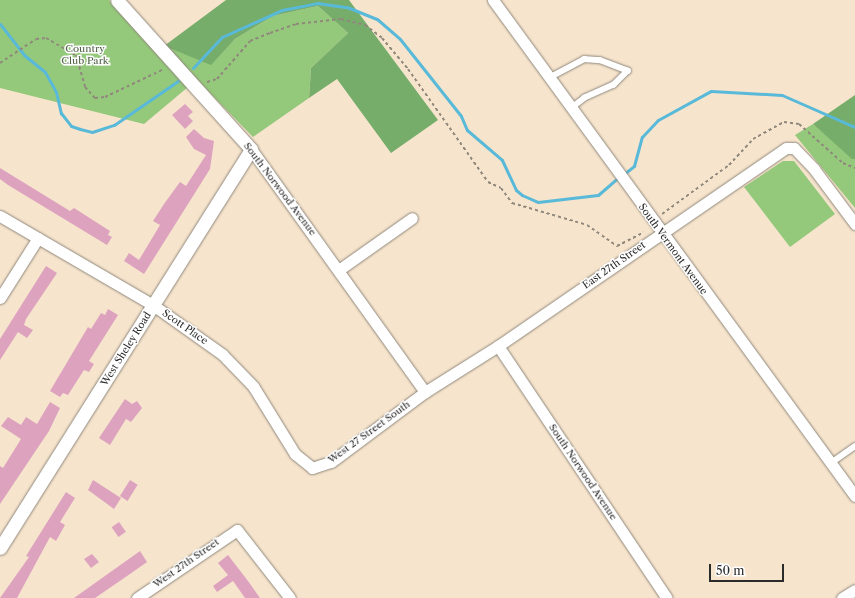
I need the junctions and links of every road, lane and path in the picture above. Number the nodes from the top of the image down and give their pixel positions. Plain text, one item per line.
1 (116, 0) edge
2 (493, 0) edge
3 (0, 63) edge
4 (170, 66) dead end
5 (549, 78) junction
6 (201, 82) dead end
7 (571, 109) junction
8 (251, 149) junction
9 (855, 168) edge
10 (0, 216) edge
11 (412, 218) dead end
12 (855, 224) edge
13 (659, 230) junction
14 (38, 238) junction
15 (340, 269) junction
16 (0, 298) edge
17 (154, 305) junction
18 (498, 346) junction
19 (425, 392) junction
20 (855, 446) edge
21 (831, 463) junction
22 (312, 468) joint
23 (855, 496) edge
24 (0, 548) edge
25 (855, 590) edge
26 (137, 598) edge
27 (290, 598) edge
28 (667, 598) edge
29 (842, 598) edge

1 - 8 street, South Norwood Avenue
2 - 5 street, South Vermont Avenue
3 - 4 path
5 - 7 street, South Vermont Avenue
5 - 7 lane
6 - 13 path
7 - 13 street, South Vermont Avenue
8 - 15 street, South Norwood Avenue
8 - 17 street, West Sheley Road
9 - 13 path
10 - 14 street, Scott Place
11 - 15 street
12 - 13 street, East 27th Street
13 - 18 street, East 27th Street
13 - 21 street, South Vermont Avenue
14 - 16 street
14 - 17 street, Scott Place
15 - 19 street, South Norwood Avenue
17 - 22 street, Scott Place
17 - 24 street, West Sheley Road
18 - 19 street, East 27th Street
18 - 28 street, South Norwood Avenue
19 - 22 street, West 27 Street South
20 - 21 lane
21 - 23 street, South Vermont Avenue
25 - 29 street
26 - 27 street, West 27th Street

